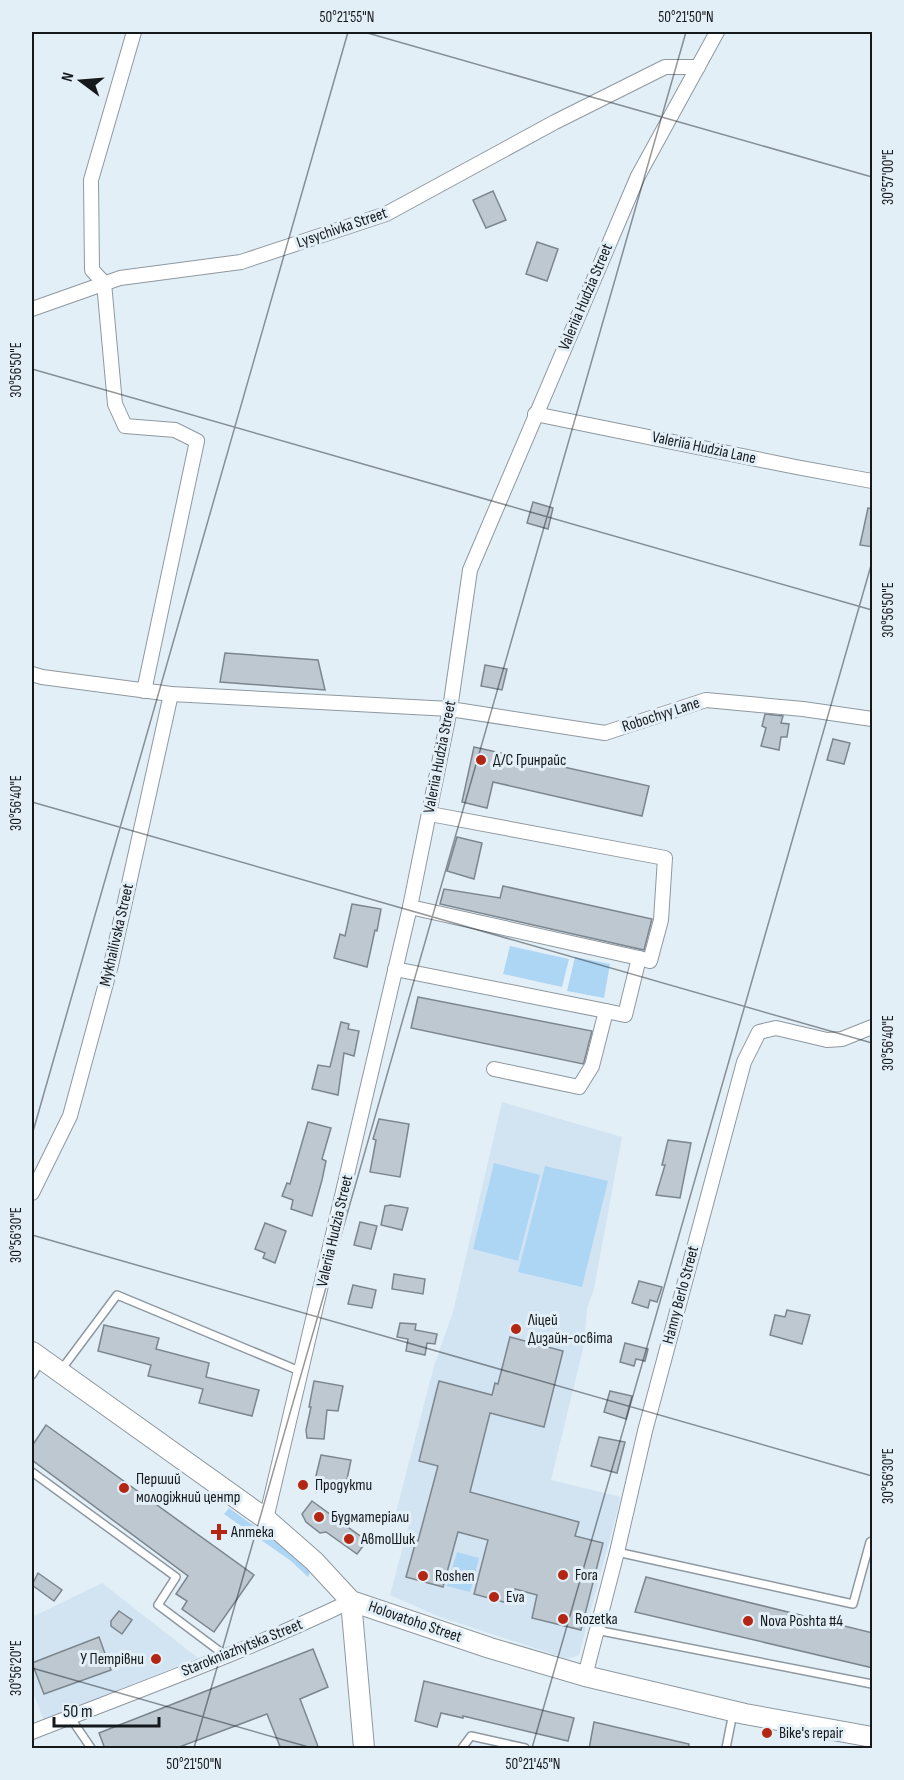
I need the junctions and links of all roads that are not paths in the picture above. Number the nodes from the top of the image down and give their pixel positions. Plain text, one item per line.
1 (134, 32) edge
2 (717, 32) edge
3 (698, 66) junction
4 (104, 283) junction
5 (32, 309) edge
6 (536, 414) junction
7 (873, 481) edge
8 (32, 674) edge
9 (144, 691) junction
10 (171, 694) junction
11 (450, 709) junction
12 (873, 719) edge
13 (430, 814) junction
14 (410, 907) junction
15 (639, 958) junction
16 (395, 969) junction
17 (606, 1011) junction
18 (873, 1027) edge
19 (494, 1069) dead end
20 (32, 1193) edge
21 (35, 1362) edge
22 (302, 1372) junction
23 (59, 1373) junction
24 (32, 1472) edge
25 (266, 1519) junction
26 (873, 1541) edge
27 (617, 1552) junction
28 (351, 1601) junction
29 (596, 1630) junction
30 (226, 1656) junction
31 (585, 1676) junction
32 (873, 1684) edge
33 (733, 1712) junction
34 (70, 1717) junction
35 (32, 1732) edge
36 (873, 1737) edge
37 (91, 1749) edge
38 (364, 1749) edge
39 (462, 1749) edge
40 (525, 1749) edge
41 (726, 1749) edge

1 - 4 street
2 - 3 street, Valeriia Hudzia Street
3 - 4 street, Lysychivka Street
3 - 6 street, Valeriia Hudzia Street
4 - 5 street, Lysychivka Street
4 - 9 street
6 - 7 street, Valeriia Hudzia Lane
6 - 11 street, Valeriia Hudzia Street
8 - 9 street
9 - 10 street
10 - 11 street, Robochyy Lane
10 - 20 street, Mykhailivska Street
11 - 12 street, Robochyy Lane
11 - 13 street, Valeriia Hudzia Street
13 - 14 street, Valeriia Hudzia Street
13 - 15 street
14 - 15 street
14 - 16 street, Valeriia Hudzia Street
15 - 17 street
16 - 17 street
16 - 22 street, Valeriia Hudzia Street
17 - 19 street
18 - 27 street, Hanny Berlo Street
21 - 23 main road, Holovatoho Street
22 - 23 lane
22 - 25 street, Valeriia Hudzia Street
23 - 25 main road, Holovatoho Street
24 - 30 lane
25 - 28 main road, Holovatoho Street
26 - 27 lane
27 - 29 street, Hanny Berlo Street
28 - 30 street, Starokniazhytska Street
28 - 31 main road, Holovatoho Street
28 - 38 main road
29 - 31 street, Hanny Berlo Street
29 - 32 lane
30 - 34 street, Starokniazhytska Street
31 - 33 main road, Holovatoho Street
33 - 36 main road, Holovatoho Street
33 - 41 lane
34 - 35 street, Starokniazhytska Street
34 - 37 lane
39 - 40 lane

